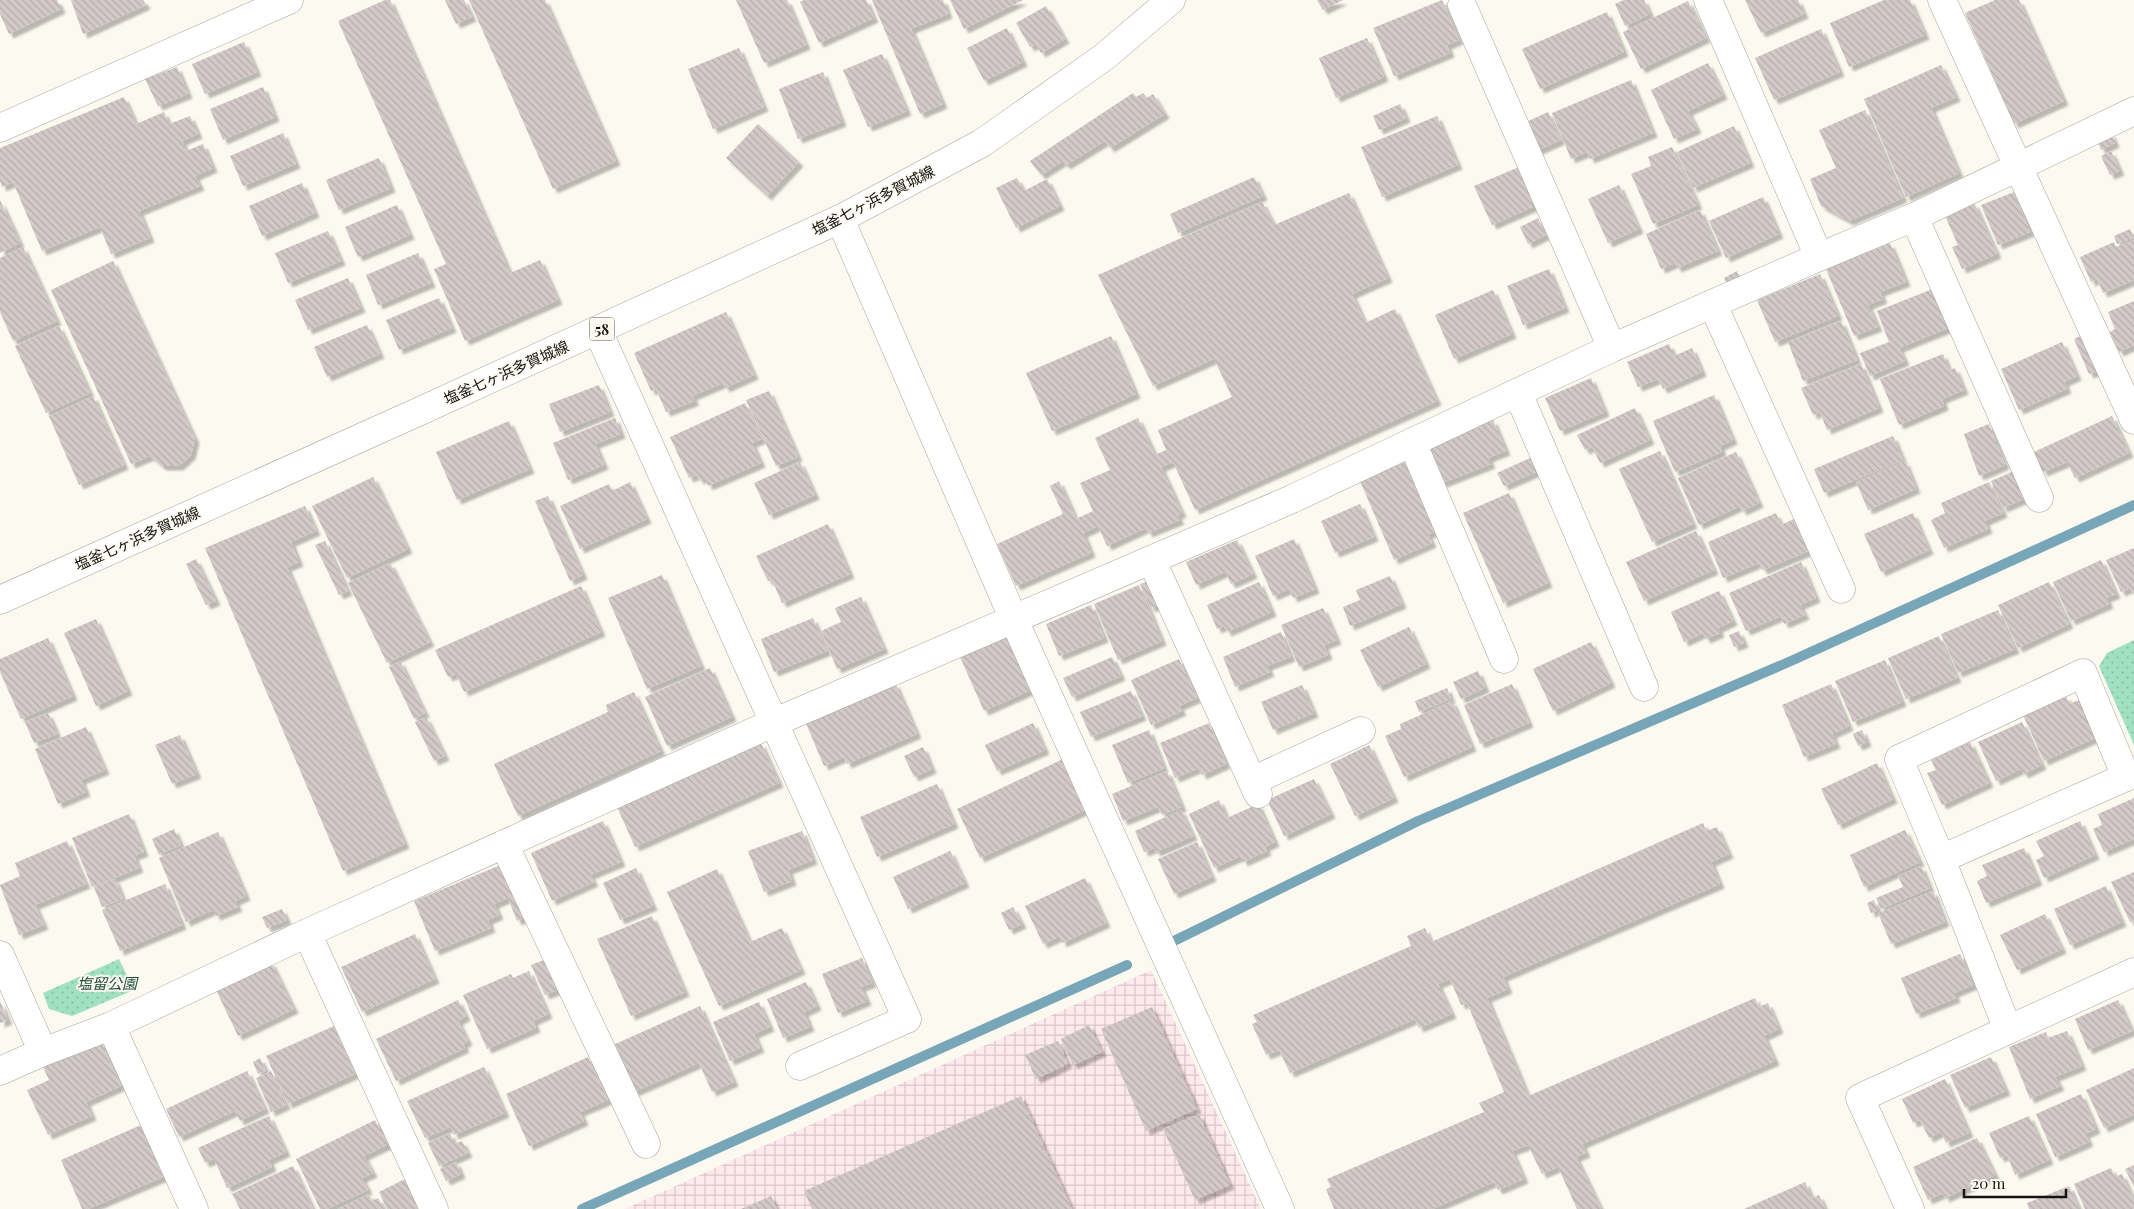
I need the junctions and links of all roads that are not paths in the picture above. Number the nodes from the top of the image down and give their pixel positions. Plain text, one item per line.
1 (289, 0) edge
2 (1171, 0) edge
3 (1708, 0) edge
4 (1942, 0) edge
5 (1462, 5) dead end
6 (2134, 111) edge
7 (0, 128) edge
8 (2018, 167) junction
9 (1914, 217) junction
10 (840, 219) junction
11 (1819, 256) junction
12 (1712, 305) junction
13 (598, 331) junction
14 (1612, 348) junction
15 (1518, 393) junction
16 (2134, 420) edge
17 (1412, 442) junction
18 (2040, 498) dead end
19 (1152, 561) junction
20 (1841, 589) dead end
21 (0, 600) edge
22 (1014, 620) junction
23 (1504, 659) dead end
24 (1644, 687) dead end
25 (773, 723) junction
26 (1361, 731) dead end
27 (504, 844) junction
28 (1941, 859) junction
29 (307, 933) junction
30 (0, 954) edge
31 (2133, 976) edge
32 (111, 1026) junction
33 (2008, 1030) junction
34 (43, 1052) junction
35 (800, 1066) dead end
36 (0, 1071) edge
37 (646, 1144) dead end
38 (194, 1209) edge
39 (434, 1209) edge
40 (1280, 1209) edge
41 (1910, 1209) edge

1 - 7 street
2 - 10 street, 塩釜七ヶ浜多賀城線 / 58
3 - 11 street
4 - 8 street
5 - 14 street
6 - 8 street
8 - 9 street
8 - 16 street
9 - 11 street
9 - 18 street
10 - 13 street, 塩釜七ヶ浜多賀城線 / 58
10 - 22 street
11 - 12 street
12 - 14 street
12 - 20 street
13 - 21 street, 塩釜七ヶ浜多賀城線 / 58
13 - 25 street
14 - 15 street
15 - 17 street
15 - 24 street
17 - 19 street
17 - 23 street
19 - 22 street
19 - 26 street
22 - 25 street
22 - 40 street
25 - 27 street
25 - 35 street
27 - 29 street
27 - 37 street
28 - 28 street
28 - 33 street
29 - 32 street
29 - 39 street
30 - 34 street
31 - 33 street
32 - 34 street
32 - 38 street
33 - 41 street
34 - 36 street

